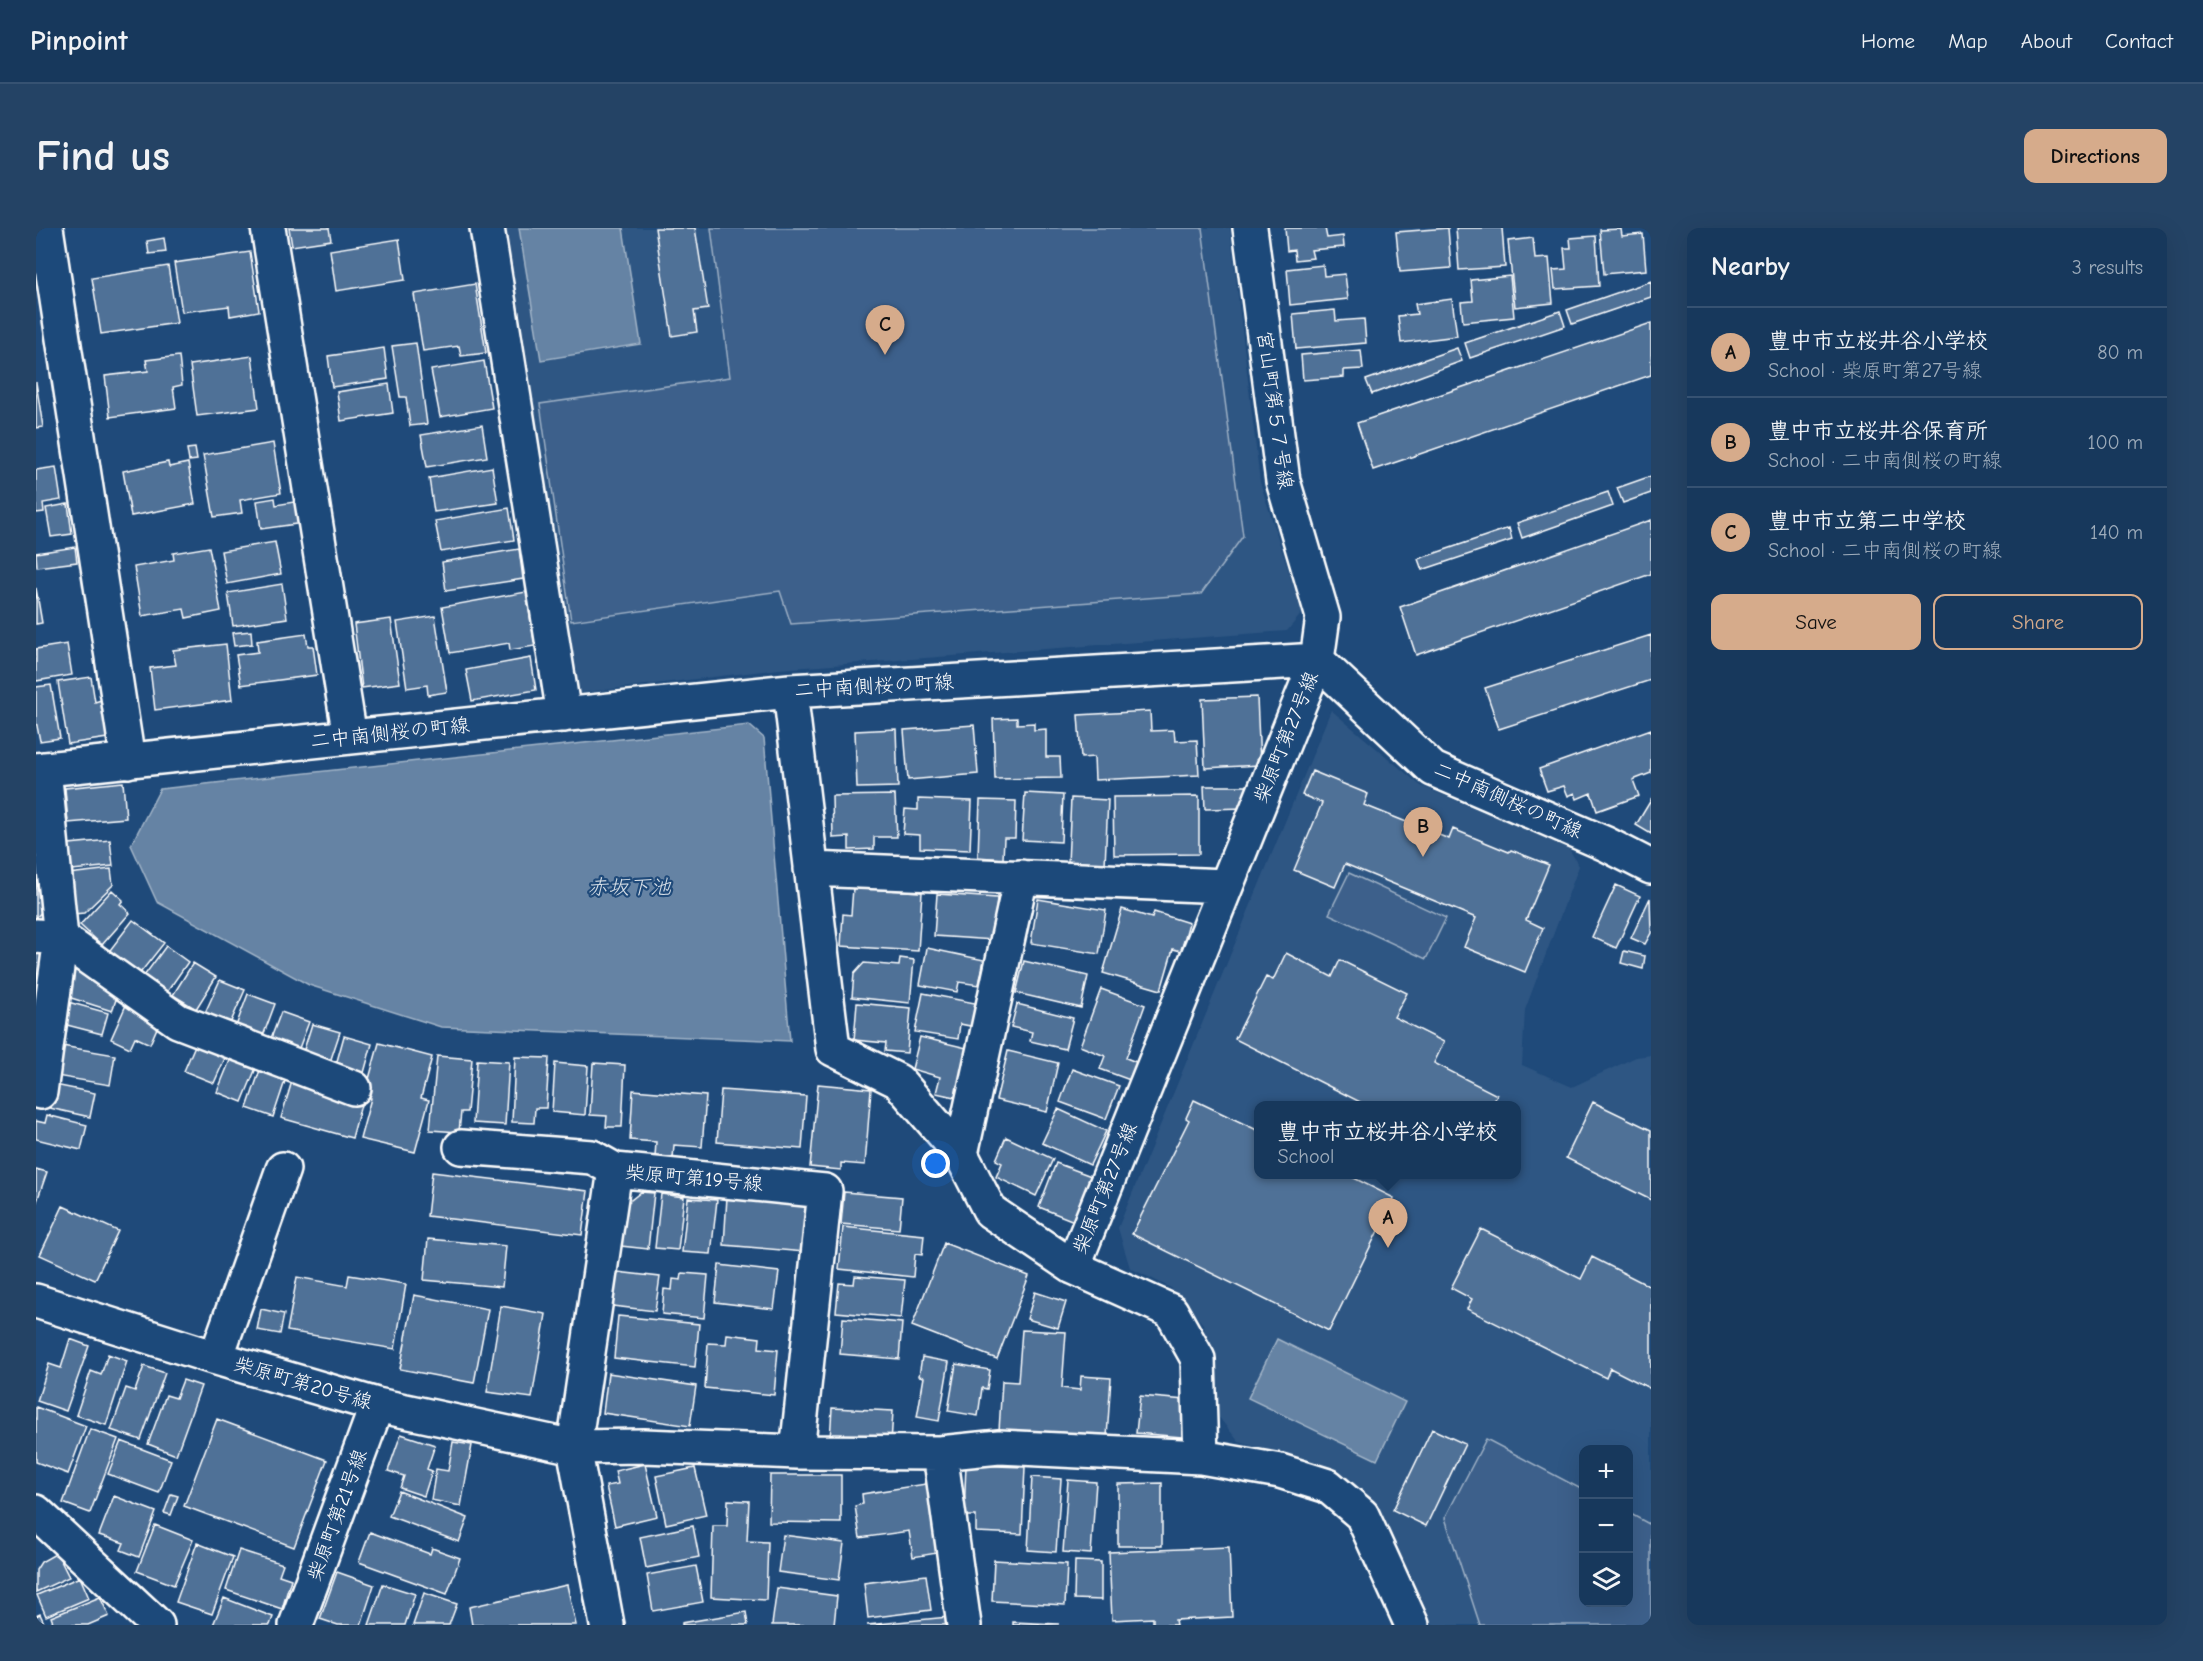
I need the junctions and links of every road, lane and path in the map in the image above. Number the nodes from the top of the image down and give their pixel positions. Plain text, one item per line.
1 (45, 228) edge
2 (268, 228) edge
3 (487, 228) edge
4 (1250, 228) edge
5 (1317, 660) junction
6 (790, 691) junction
7 (564, 715) junction
8 (350, 737) junction
9 (128, 761) junction
10 (40, 770) edge
11 (1651, 867) edge
12 (811, 869) junction
13 (1021, 877) junction
14 (1226, 886) junction
15 (49, 937) edge
16 (354, 1088) dead end
17 (40, 1092) dead end
18 (461, 1147) dead end
19 (961, 1154) junction
20 (283, 1169) dead end
21 (615, 1170) junction
22 (1073, 1267) junction
23 (36, 1300) edge
24 (216, 1358) junction
25 (377, 1405) junction
26 (574, 1447) junction
27 (797, 1452) junction
28 (940, 1453) junction
29 (1201, 1457) junction
30 (36, 1512) edge
31 (157, 1625) edge
32 (296, 1625) edge
33 (607, 1625) edge
34 (964, 1625) edge
35 (1412, 1625) edge

1 - 9 street
2 - 8 street
3 - 7 street
4 - 5 street, 宮山町第５７号線
5 - 6 street, 二中南側桜の町線
5 - 11 street, 二中南側桜の町線
5 - 14 street, 柴原町第27号線
6 - 7 street, 二中南側桜の町線
6 - 12 street
7 - 8 street, 二中南側桜の町線
8 - 9 street, 二中南側桜の町線
9 - 10 street, 二中南側桜の町線
10 - 15 street
12 - 13 street
12 - 19 street
13 - 14 street
13 - 19 street
14 - 22 street, 柴原町第27号線
15 - 16 street
15 - 17 street
18 - 21 street
19 - 22 street
20 - 24 street
21 - 26 street, 柴原町第19号線
21 - 27 street, 柴原町第19号線
22 - 29 street, 柴原町第27号線
23 - 24 street, 柴原町第20号線
24 - 25 street, 柴原町第20号線
25 - 26 street, 柴原町第20号線
25 - 32 street, 柴原町第21号線
26 - 27 street, 柴原町第20号線
26 - 33 street, 柴原町第19号線
27 - 28 street, 柴原町第20号線
28 - 29 street, 柴原町第20号線
28 - 34 street
29 - 35 street
30 - 31 street

